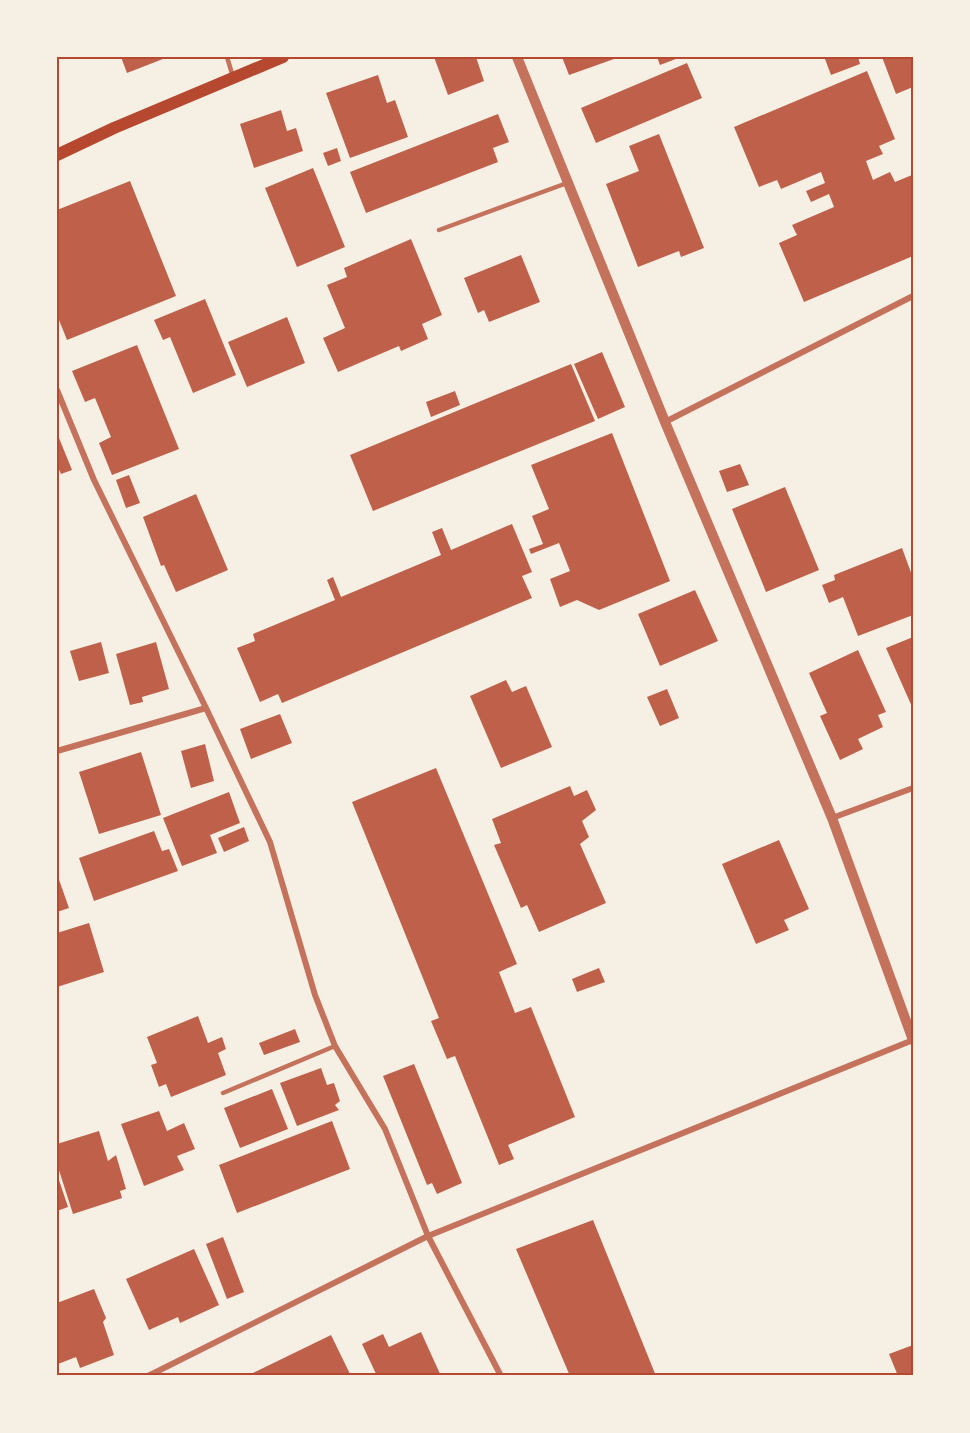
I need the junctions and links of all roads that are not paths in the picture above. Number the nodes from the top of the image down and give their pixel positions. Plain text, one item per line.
1 (227, 57) edge
2 (283, 57) edge
3 (517, 57) edge
4 (233, 77) junction
5 (57, 155) edge
6 (568, 182) junction
7 (440, 230) dead end
8 (913, 296) edge
9 (57, 390) edge
10 (666, 422) junction
11 (206, 708) junction
12 (57, 751) edge
13 (913, 788) edge
14 (832, 818) junction
15 (913, 1040) edge
16 (336, 1046) junction
17 (223, 1093) dead end
18 (428, 1236) junction
19 (148, 1376) edge
20 (501, 1376) edge

1 - 4 lane
2 - 4 main road
3 - 6 street
4 - 5 main road
6 - 7 lane
6 - 10 street
8 - 10 street
9 - 11 street
10 - 14 street
11 - 12 street
11 - 16 street
13 - 14 street
14 - 15 street
15 - 18 street
16 - 17 lane
16 - 18 street
18 - 19 street
18 - 20 street

